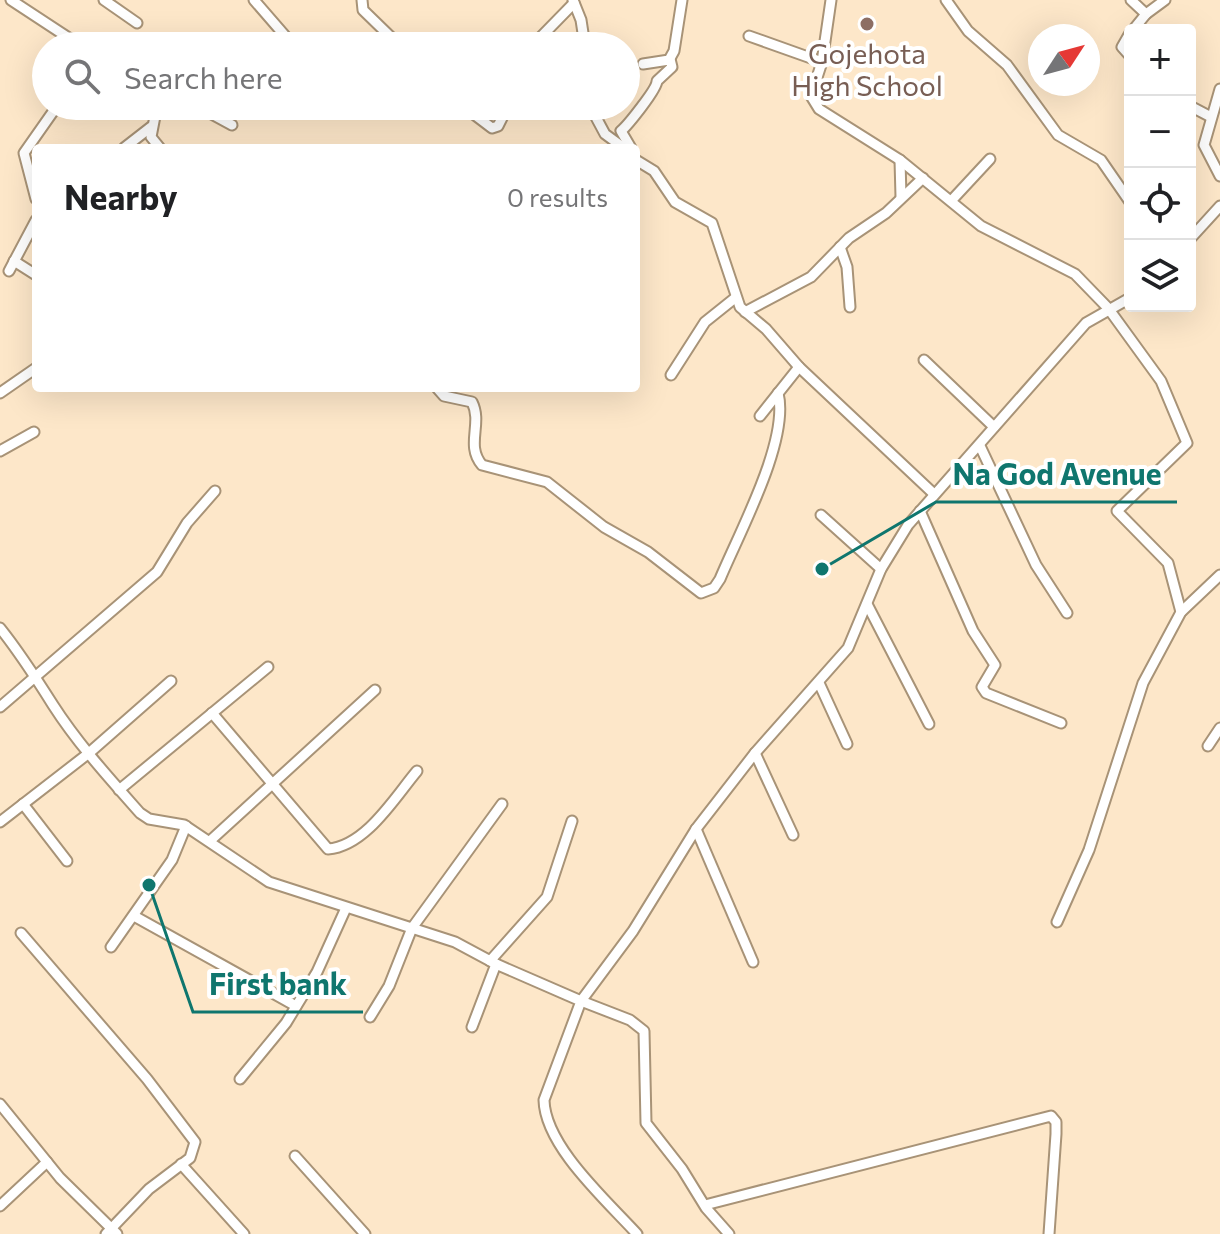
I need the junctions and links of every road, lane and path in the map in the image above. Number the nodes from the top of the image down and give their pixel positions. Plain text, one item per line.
1 (11, 0) edge
2 (104, 0) edge
3 (254, 0) edge
4 (362, 0) edge
5 (682, 0) edge
6 (831, 0) edge
7 (946, 0) edge
8 (1131, 0) edge
9 (1165, 0) edge
10 (574, 2) edge
11 (1146, 14) junction
12 (137, 23) dead end
13 (1138, 24) edge
14 (60, 32) edge
15 (282, 32) edge
16 (386, 32) edge
17 (548, 32) edge
18 (582, 32) edge
19 (749, 36) dead end
20 (670, 59) junction
21 (822, 62) junction
22 (643, 64) dead end
23 (1220, 89) edge
24 (640, 105) edge
25 (1196, 109) edge
26 (1211, 117) junction
27 (47, 120) edge
28 (153, 120) edge
29 (223, 120) edge
30 (481, 120) edge
31 (501, 120) edge
32 (598, 120) edge
33 (632, 120) edge
34 (232, 125) dead end
35 (151, 127) junction
36 (129, 144) edge
37 (157, 144) edge
38 (619, 144) edge
39 (629, 144) edge
40 (990, 159) dead end
41 (900, 160) junction
42 (640, 164) edge
43 (1220, 176) edge
44 (923, 178) junction
45 (32, 184) edge
46 (1124, 193) edge
47 (901, 197) junction
48 (951, 201) junction
49 (1220, 206) edge
50 (32, 227) edge
51 (1196, 232) edge
52 (840, 247) junction
53 (14, 261) junction
54 (9, 271) dead end
55 (32, 272) edge
56 (735, 298) junction
57 (1124, 301) edge
58 (850, 307) dead end
59 (1108, 308) junction
60 (745, 312) junction
61 (924, 360) dead end
62 (799, 367) junction
63 (32, 371) edge
64 (671, 375) dead end
65 (440, 392) edge
66 (0, 393) edge
67 (778, 393) junction
68 (760, 416) dead end
69 (994, 427) junction
70 (34, 432) dead end
71 (980, 446) junction
72 (0, 451) edge
73 (215, 491) dead end
74 (934, 494) junction
75 (920, 511) junction
76 (821, 515) dead end
77 (881, 569) junction
78 (1220, 575) edge
79 (867, 604) junction
80 (1181, 612) junction
81 (1067, 613) dead end
82 (0, 628) edge
83 (268, 667) dead end
84 (38, 677) junction
85 (171, 681) dead end
86 (819, 683) junction
87 (375, 690) dead end
88 (0, 707) edge
89 (212, 713) junction
90 (1061, 723) dead end
91 (929, 724) dead end
92 (1220, 728) edge
93 (847, 744) dead end
94 (1208, 746) dead end
95 (89, 753) junction
96 (755, 753) junction
97 (417, 771) dead end
98 (272, 784) junction
99 (119, 790) junction
100 (23, 804) junction
101 (502, 804) dead end
102 (572, 821) dead end
103 (0, 822) edge
104 (186, 826) junction
105 (696, 829) junction
106 (793, 835) dead end
107 (211, 840) junction
108 (67, 861) dead end
109 (346, 908) junction
110 (134, 916) junction
111 (1057, 922) dead end
112 (412, 928) junction
113 (21, 933) dead end
114 (111, 947) dead end
115 (753, 962) dead end
116 (493, 963) junction
117 (581, 1001) junction
118 (296, 1006) junction
119 (370, 1017) dead end
120 (472, 1027) dead end
121 (240, 1079) dead end
122 (0, 1104) edge
123 (295, 1156) dead end
124 (47, 1162) junction
125 (181, 1164) junction
126 (705, 1205) junction
127 (0, 1206) edge
128 (111, 1232) edge
129 (244, 1234) edge
130 (365, 1234) edge
131 (637, 1234) edge
132 (729, 1234) edge
133 (1049, 1234) edge

1 - 14 street
2 - 12 street
3 - 15 street
4 - 16 street
5 - 20 street
6 - 21 street
7 - 46 street
8 - 11 street
9 - 11 street
10 - 17 street
10 - 18 street
11 - 13 street
19 - 21 street
20 - 22 street
20 - 24 street
21 - 41 street
23 - 26 street
25 - 26 street
26 - 43 street
27 - 45 street
28 - 35 street
29 - 34 street
30 - 31 street
32 - 38 street
33 - 39 street
35 - 36 street
35 - 37 street
40 - 48 street
41 - 44 street
41 - 47 street
42 - 56 street
44 - 47 street
44 - 48 street
47 - 52 street
48 - 59 street
49 - 51 street
50 - 53 street
52 - 58 street
52 - 60 street
53 - 54 street
53 - 55 street
56 - 60 street
56 - 64 street
57 - 59 street
59 - 69 street
59 - 80 street
60 - 62 street
61 - 69 street
62 - 67 street
62 - 74 street
63 - 66 street
65 - 67 street
67 - 68 street
69 - 71 street
70 - 72 street
71 - 74 street
71 - 81 street
73 - 84 street
74 - 75 street
75 - 77 street
75 - 90 street
76 - 77 street
77 - 79 street
78 - 80 street
79 - 86 street
79 - 91 street
80 - 111 street
82 - 84 street
83 - 89 street
84 - 88 street
84 - 95 street
85 - 95 street
86 - 93 street
86 - 96 street
87 - 98 street
89 - 98 street
89 - 99 street
92 - 94 street
95 - 99 street
95 - 100 street
96 - 105 street
96 - 106 street
97 - 98 street
98 - 107 street
99 - 104 street
100 - 103 street
100 - 108 street
101 - 112 street
102 - 116 street
104 - 107 street
104 - 110 street
105 - 115 street
105 - 117 street
107 - 109 street
109 - 112 street
109 - 118 street
110 - 114 street
110 - 118 street
112 - 116 street
112 - 119 street
113 - 125 street
116 - 117 street
116 - 120 street
117 - 126 street
117 - 131 street
118 - 121 street
122 - 124 street
123 - 130 street
124 - 127 street
124 - 128 street
125 - 128 street
125 - 129 street
126 - 132 street
126 - 133 street

